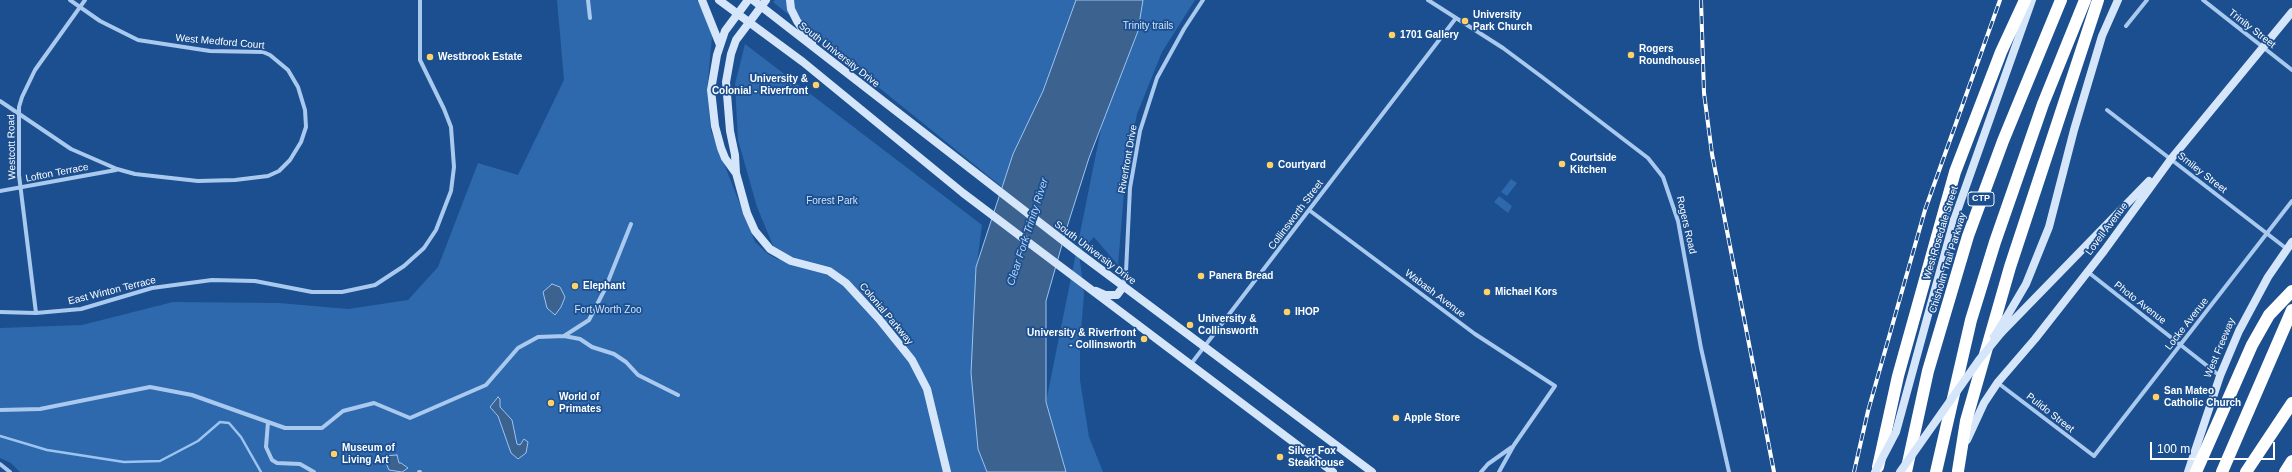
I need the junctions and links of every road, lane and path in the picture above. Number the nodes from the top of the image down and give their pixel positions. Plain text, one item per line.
1 (70, 0) edge
2 (85, 0) edge
3 (420, 0) edge
4 (588, 0) edge
5 (702, 0) edge
6 (719, 0) edge
7 (748, 0) edge
8 (754, 0) edge
9 (790, 0) edge
10 (1203, 0) edge
11 (1428, 0) edge
12 (2025, 0) edge
13 (2032, 0) edge
14 (2061, 0) edge
15 (2085, 0) edge
16 (2098, 0) edge
17 (2118, 0) edge
18 (2147, 0) edge
19 (2203, 0) edge
20 (763, 3) edge
21 (80, 7) junction
22 (2292, 12) edge
23 (737, 13) junction
24 (590, 18) dead end
25 (1456, 18) junction
26 (749, 22) junction
27 (2126, 26) dead end
28 (720, 45) junction
29 (2264, 48) junction
30 (818, 52) junction
31 (2292, 70) edge
32 (0, 101) edge
33 (2107, 110) dead end
34 (19, 115) junction
35 (2171, 159) junction
36 (116, 169) junction
37 (736, 173) junction
38 (21, 188) junction
39 (0, 191) edge
40 (2292, 201) edge
41 (1310, 210) junction
42 (631, 224) dead end
43 (2267, 233) junction
44 (2290, 245) edge
45 (2088, 272) junction
46 (1083, 285) junction
47 (1123, 287) junction
48 (2292, 290) edge
49 (0, 312) edge
50 (2291, 312) edge
51 (36, 313) junction
52 (564, 336) junction
53 (2180, 345) junction
54 (1205, 346) junction
55 (1979, 360) junction
56 (1191, 364) junction
57 (2220, 376) junction
58 (1998, 382) junction
59 (678, 395) dead end
60 (2292, 403) edge
61 (0, 410) edge
62 (268, 422) junction
63 (1514, 445) junction
64 (2094, 456) joint
65 (2292, 461) edge
66 (0, 464) edge
67 (1958, 471) edge
68 (10, 472) edge
69 (314, 472) edge
70 (947, 472) edge
71 (1333, 472) edge
72 (1372, 472) edge
73 (1481, 472) edge
74 (1499, 472) edge
75 (1729, 472) edge
76 (1876, 472) edge
77 (1900, 472) edge
78 (1906, 472) edge
79 (1936, 472) edge
80 (2188, 472) edge
81 (2196, 472) edge
82 (2222, 472) edge
83 (2246, 472) edge
84 (2285, 472) edge

1 - 21 street, West Medford Court
2 - 21 street, Westcott Road
3 - 51 street, East Winton Terrace
4 - 24 street
5 - 28 main road
6 - 23 main road
7 - 23 main road, Colonial Parkway
8 - 20 main road, South University Drive
9 - 30 main road
10 - 47 street, Riverfront Drive
11 - 25 street, Rogers Road
12 - 76 highway
13 - 76 main road, West Rosedale Street, bridge
14 - 78 highway, Chisholm Trail Parkway / CTP
15 - 79 highway, CTP
16 - 67 highway
17 - 55 main road, bridge
18 - 27 street
19 - 29 street, Trinity Street
20 - 26 main road, Colonial Parkway
20 - 30 main road, South University Drive
21 - 34 street, Westcott Road
21 - 36 street, West Medford Court
22 - 29 main road, Lovell Avenue
23 - 26 main road
23 - 28 main road, Colonial Parkway
25 - 41 street, Collinsworth Street
25 - 75 street, Rogers Road
26 - 37 main road, Colonial Parkway
26 - 46 main road
28 - 37 main road, Colonial Parkway
29 - 31 street, Trinity Street
29 - 35 main road, Lovell Avenue
30 - 47 main road, South University Drive
32 - 34 street
33 - 35 street, Smiley Street
34 - 36 street
34 - 38 street, Westcott Road
35 - 43 street, Smiley Street
35 - 45 main road, Lovell Avenue
35 - 55 main road, bridge
36 - 38 street, Lofton Terrace
37 - 70 main road, Colonial Parkway
38 - 39 street, Lofton Terrace
38 - 51 street, Westcott Road
40 - 43 street, Locke Avenue
41 - 54 street, Collinsworth Street
41 - 63 street, Wabash Avenue
42 - 52 street
43 - 44 street, Smiley Street
43 - 53 street, Locke Avenue
44 - 57 main road, West Freeway
45 - 53 street, Photo Avenue
45 - 58 main road, Lovell Avenue
46 - 47 main road
46 - 56 main road
47 - 54 main road, South University Drive
48 - 81 highway
49 - 51 street, East Winton Terrace
50 - 82 highway
52 - 59 street
52 - 62 street
53 - 57 street, Photo Avenue
53 - 64 street, Locke Avenue
54 - 56 street, Collinsworth Street
54 - 72 main road, South University Drive
55 - 77 main road, bridge
56 - 71 main road
57 - 80 main road, West Freeway
58 - 64 street, Pulido Street
58 - 67 main road, Lovell Avenue
60 - 83 highway
61 - 62 street
62 - 69 street
63 - 73 street
63 - 74 street
65 - 84 highway
66 - 68 street

